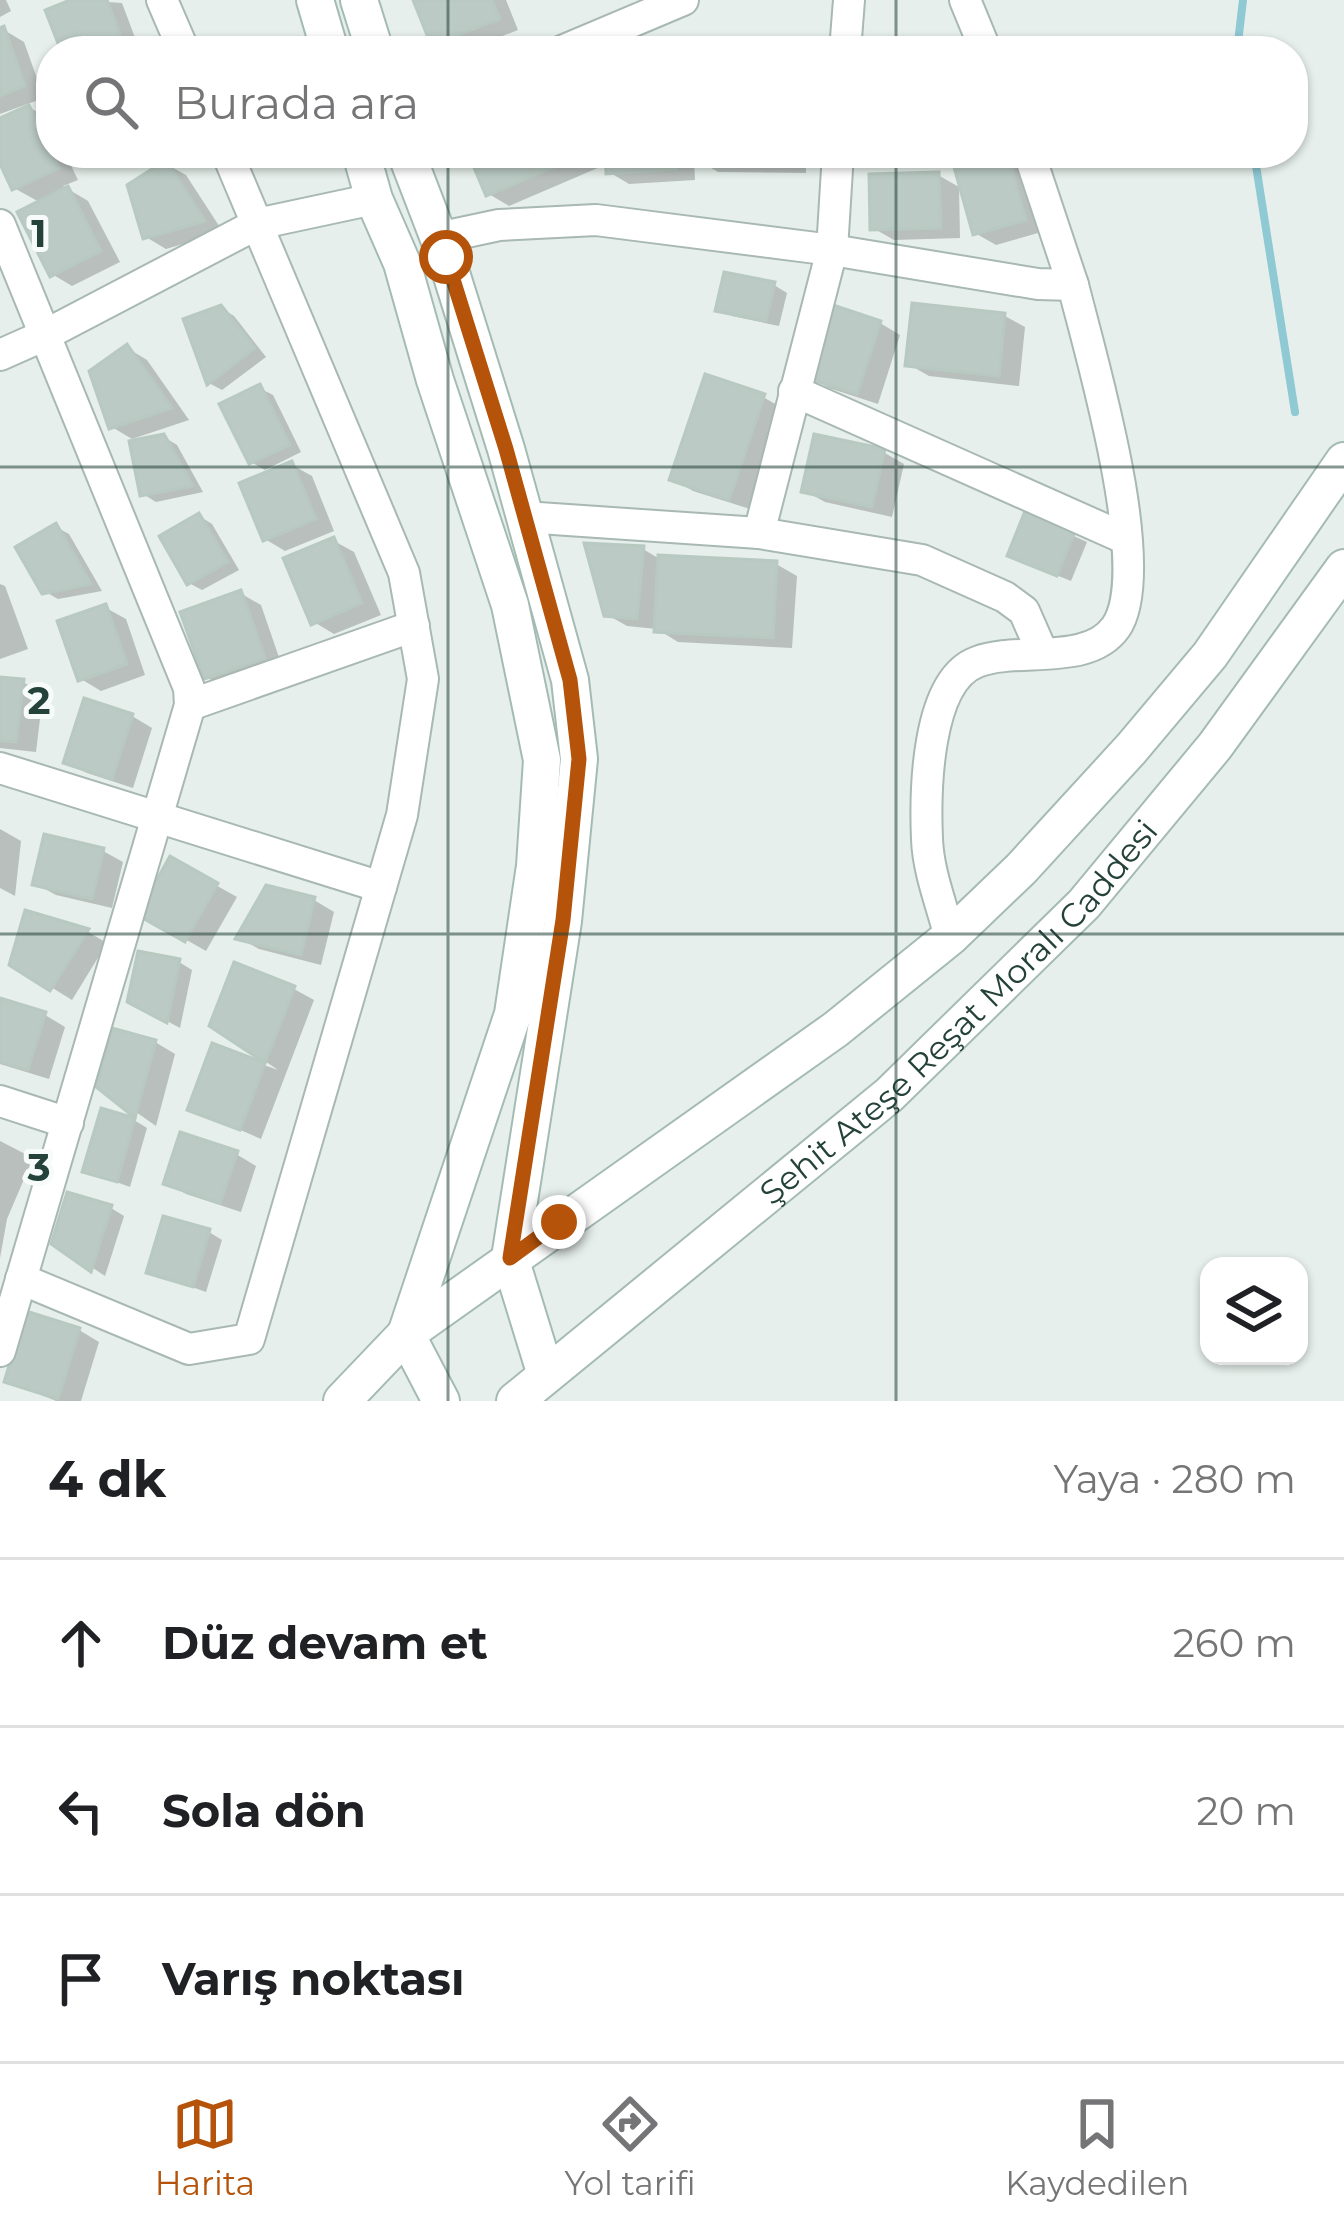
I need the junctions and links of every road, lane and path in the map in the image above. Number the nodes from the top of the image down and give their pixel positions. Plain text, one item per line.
1 (162, 0) edge
2 (315, 0) edge
3 (359, 0) edge
4 (683, 0) edge
5 (849, 0) edge
6 (964, 0) edge
7 (178, 36) edge
8 (326, 36) edge
9 (370, 36) edge
10 (598, 36) edge
11 (846, 36) edge
12 (980, 36) edge
13 (232, 168) edge
14 (365, 168) edge
15 (411, 168) edge
16 (837, 168) edge
17 (1034, 168) edge
18 (418, 190) junction
19 (374, 199) junction
20 (256, 224) junction
21 (0, 225) edge
22 (438, 238) junction
23 (832, 250) junction
24 (398, 252) junction
25 (1073, 285) junction
26 (45, 335) junction
27 (0, 355) edge
28 (794, 391) junction
29 (1344, 461) edge
30 (524, 517) junction
31 (759, 533) junction
32 (1124, 538) junction
33 (1344, 568) edge
34 (414, 626) junction
35 (1042, 652) junction
36 (190, 705) junction
37 (0, 768) edge
38 (159, 818) junction
39 (381, 886) junction
40 (950, 937) junction
41 (0, 1101) edge
42 (68, 1123) junction
43 (510, 1258) junction
44 (22, 1279) junction
45 (406, 1334) junction
46 (0, 1351) edge
47 (547, 1388) edge
48 (343, 1401) edge
49 (441, 1401) edge
50 (515, 1401) edge

1 - 7 street
2 - 8 main road
3 - 9 main road
4 - 10 street
5 - 11 street
6 - 12 street
13 - 20 street
14 - 19 main road
15 - 18 main road
16 - 23 street
17 - 25 street
18 - 19 main road
18 - 22 main road
19 - 20 street
19 - 24 main road
20 - 26 street
20 - 34 street
21 - 26 street
22 - 23 street
22 - 24 main road
22 - 30 main road
23 - 25 street
23 - 28 street
24 - 45 main road
25 - 32 street
26 - 27 street
26 - 36 street
28 - 31 street
28 - 32 street
29 - 40 main road
30 - 31 street
30 - 43 main road
31 - 35 street
32 - 35 street
33 - 47 main road, Şehit Ateşe Reşat Moralı Caddesi
34 - 36 street
34 - 39 street
35 - 40 street
36 - 38 street
37 - 38 street
38 - 39 street
38 - 42 street
39 - 44 street
40 - 43 main road
41 - 42 street
42 - 44 street
43 - 45 main road
43 - 47 main road
44 - 46 street
45 - 48 main road
45 - 49 main road
47 - 50 main road, Şehit Ateşe Reşat Moralı Caddesi

